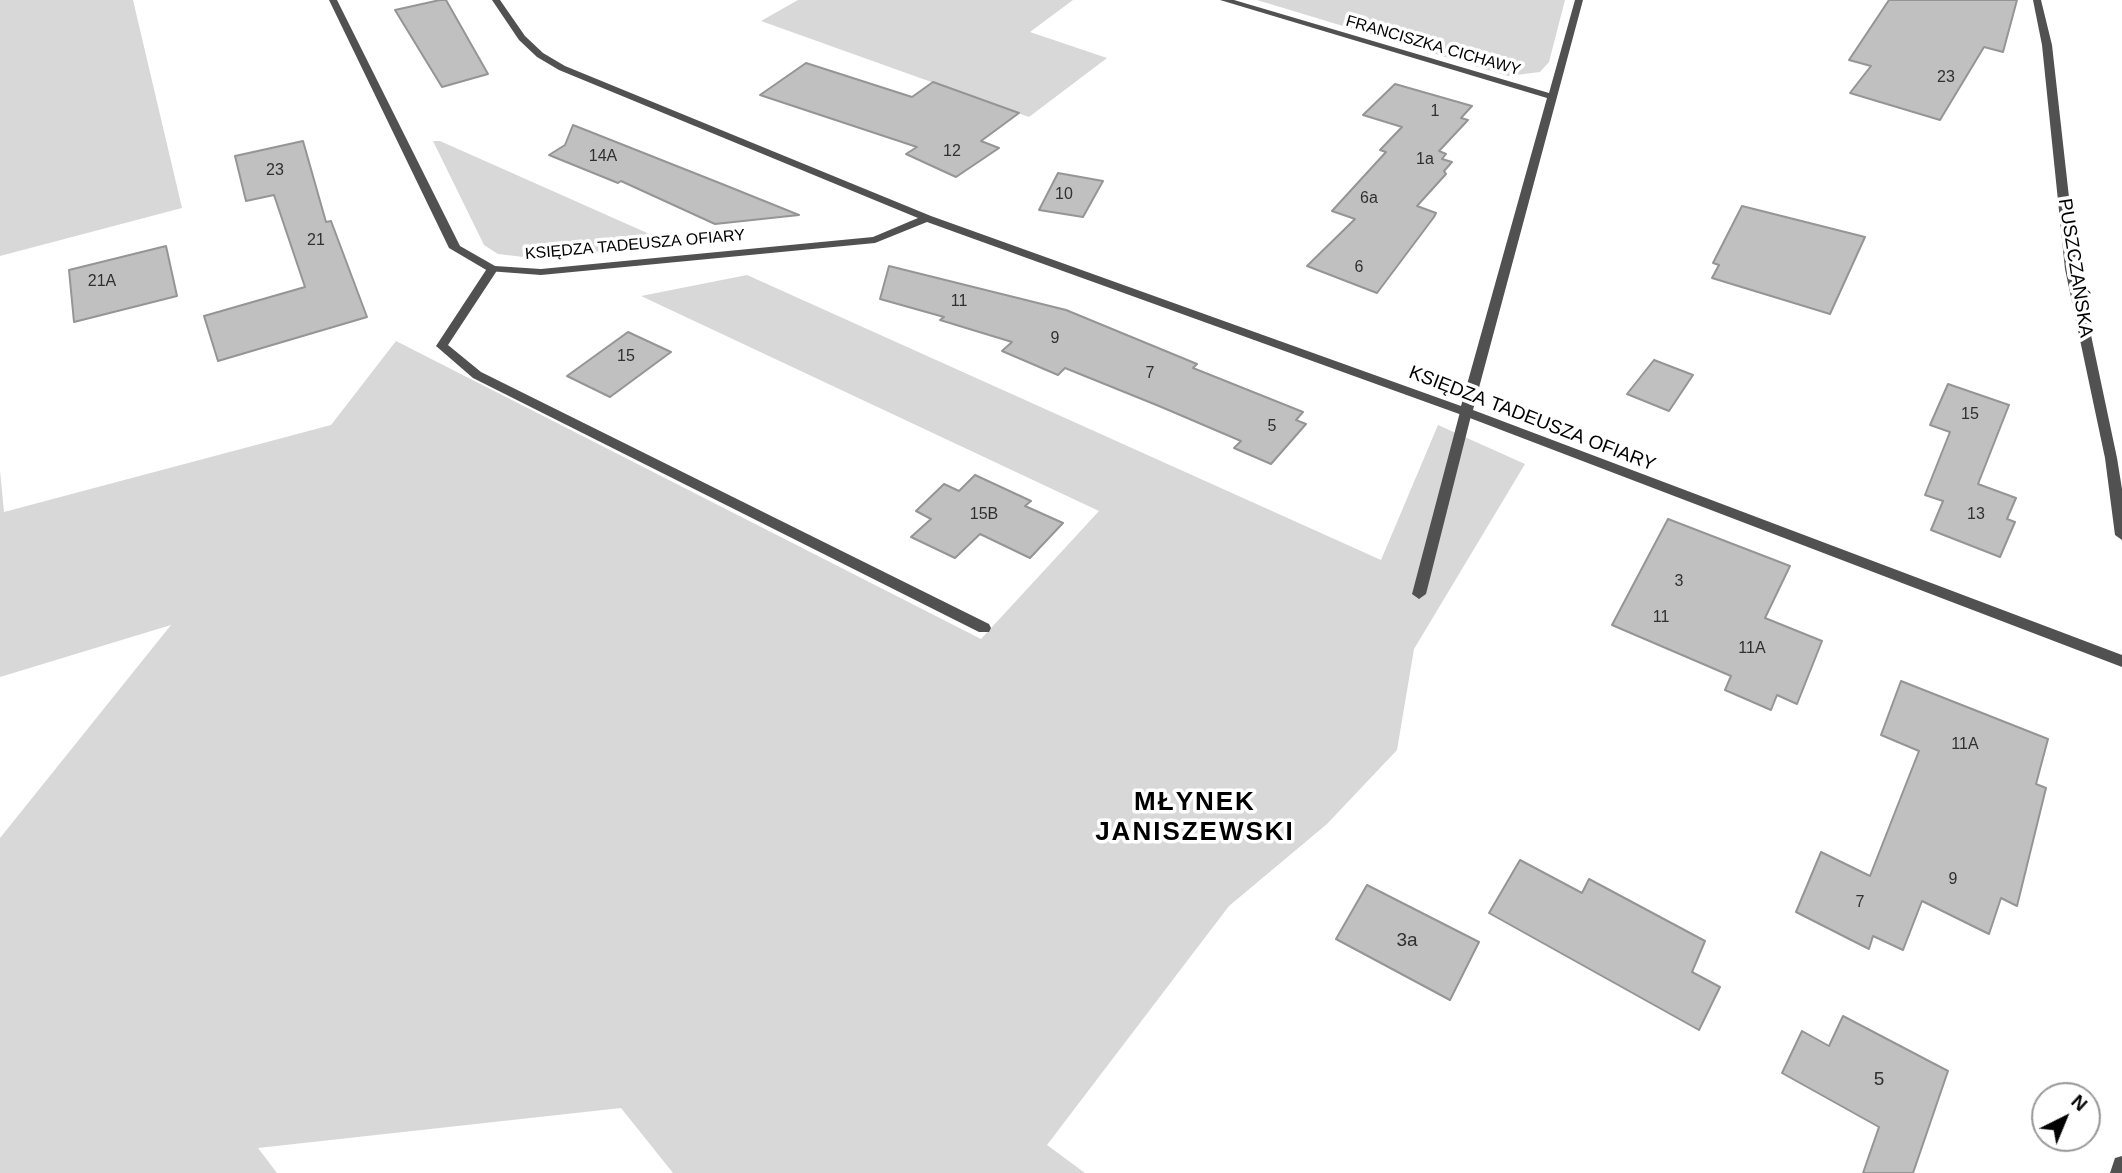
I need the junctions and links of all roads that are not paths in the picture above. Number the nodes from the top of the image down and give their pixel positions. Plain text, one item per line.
1 (333, 0) edge
2 (496, 0) edge
3 (1224, 0) edge
4 (1579, 0) edge
5 (2037, 0) edge
6 (1553, 97) junction
7 (927, 218) junction
8 (492, 269) junction
9 (1466, 412) junction
10 (2122, 536) edge
11 (1419, 594) dead end
12 (984, 628) dead end
13 (2122, 661) edge
14 (2122, 1164) edge
15 (2120, 1173) edge

1 - 8 street, KSIĘDZA TADEUSZA OFIARY
2 - 7 street, KSIĘDZA TADEUSZA OFIARY
3 - 6 street, FRANCISZKA CICHAWY
4 - 6 street
5 - 10 street, PUSZCZAŃSKA
6 - 9 street
7 - 8 street, KSIĘDZA TADEUSZA OFIARY
7 - 9 street, KSIĘDZA TADEUSZA OFIARY
8 - 12 street
9 - 11 street
9 - 13 street, KSIĘDZA TADEUSZA OFIARY
14 - 15 street

